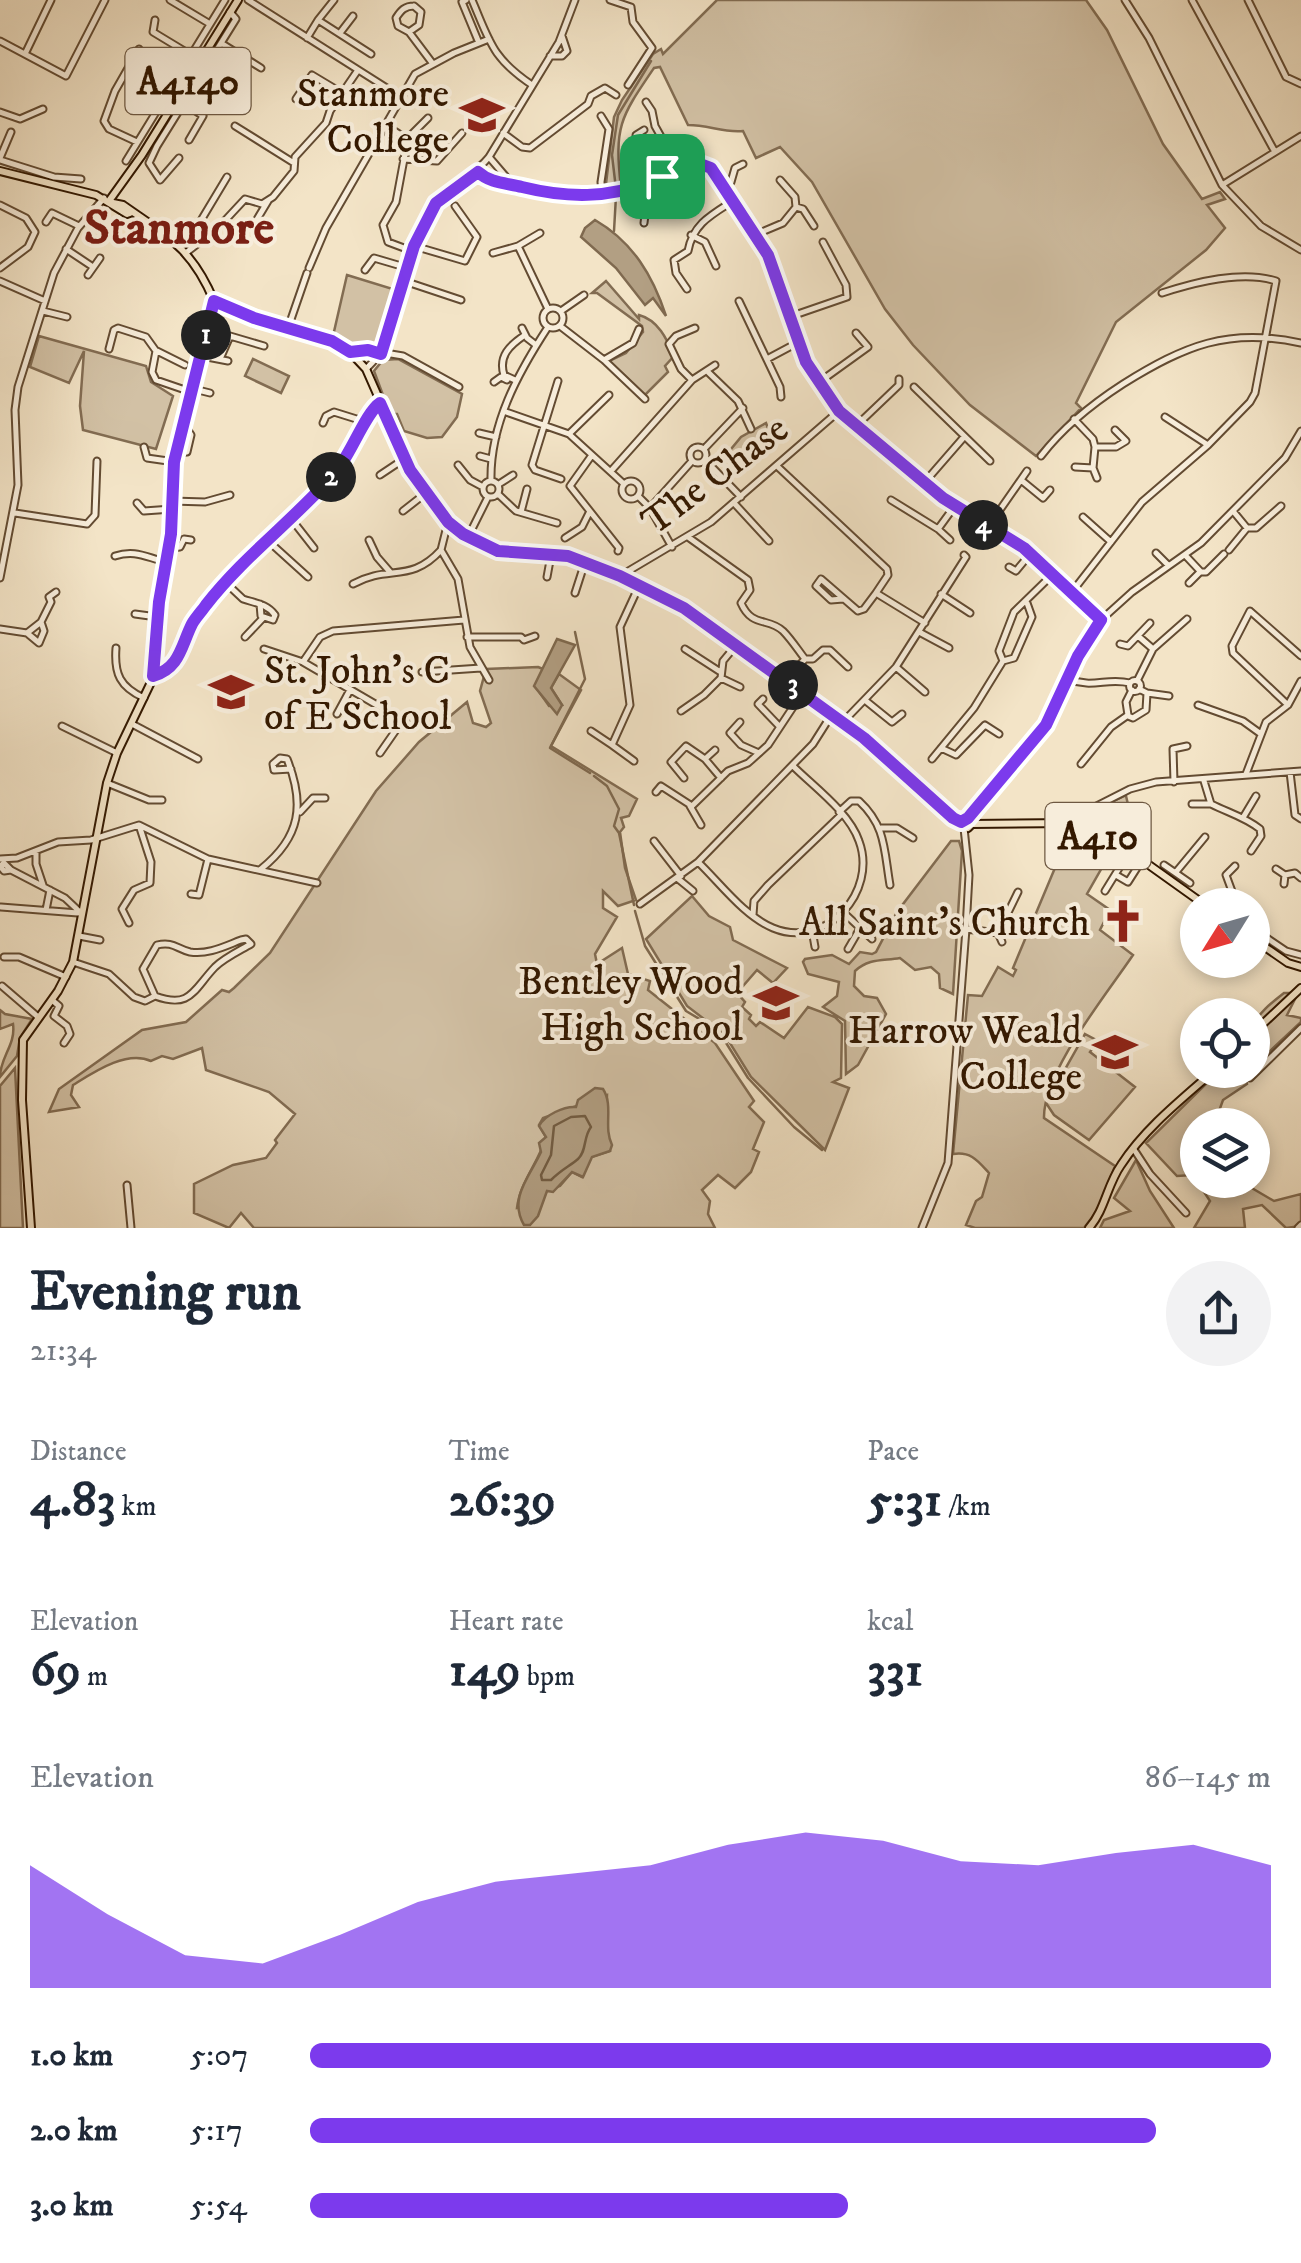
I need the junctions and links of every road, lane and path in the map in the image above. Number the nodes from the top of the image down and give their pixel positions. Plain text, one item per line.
1 (51, 0) edge
2 (104, 0) edge
3 (170, 0) edge
4 (225, 0) edge
5 (238, 0) edge
6 (248, 0) edge
7 (334, 0) edge
8 (469, 0) edge
9 (576, 0) edge
10 (610, 0) edge
11 (638, 0) edge
12 (1125, 0) edge
13 (1192, 0) edge
14 (1248, 0) edge
15 (414, 3) edge
16 (631, 6) junction
17 (217, 12) junction
18 (229, 15) junction
19 (353, 16) dead end
20 (155, 20) dead end
21 (318, 20) junction
22 (210, 24) junction
23 (205, 32) junction
24 (410, 32) junction
25 (340, 34) junction
26 (562, 36) junction
27 (307, 38) junction
28 (489, 39) junction
29 (218, 40) junction
30 (0, 41) edge
31 (478, 43) junction
32 (140, 49) dead end
33 (25, 54) junction
34 (371, 54) dead end
35 (191, 55) junction
36 (550, 56) junction
37 (433, 64) junction
38 (261, 68) dead end
39 (358, 70) junction
40 (628, 84) dead end
41 (1301, 84) edge
42 (196, 85) junction
43 (532, 85) junction
44 (342, 93) junction
45 (219, 94) dead end
46 (616, 95) dead end
47 (401, 98) junction
48 (296, 99) dead end
49 (162, 102) junction
50 (646, 102) dead end
51 (184, 103) junction
52 (172, 106) junction
53 (43, 109) dead end
54 (0, 112) edge
55 (601, 116) dead end
56 (428, 118) dead end
57 (384, 125) junction
58 (148, 126) junction
59 (235, 126) dead end
60 (158, 130) junction
61 (644, 130) dead end
62 (11, 132) dead end
63 (502, 133) junction
64 (462, 134) dead end
65 (1301, 136) edge
66 (189, 140) dead end
67 (406, 140) junction
68 (137, 142) junction
69 (154, 144) junction
70 (1275, 152) junction
71 (489, 157) junction
72 (179, 158) dead end
73 (0, 159) edge
74 (403, 159) junction
75 (126, 161) dead end
76 (294, 163) junction
77 (742, 164) dead end
78 (678, 166) junction
79 (1, 171) edge
80 (478, 172) junction
81 (662, 176) junction
82 (227, 177) dead end
83 (43, 178) junction
84 (81, 179) dead end
85 (0, 180) edge
86 (780, 180) dead end
87 (650, 182) junction
88 (513, 185) junction
89 (641, 185) junction
90 (1222, 185) junction
91 (119, 188) junction
92 (724, 188) junction
93 (602, 195) junction
94 (109, 201) junction
95 (268, 201) junction
96 (732, 201) junction
97 (123, 205) junction
98 (0, 206) edge
99 (455, 206) dead end
100 (796, 207) junction
101 (670, 210) dead end
102 (130, 213) junction
103 (256, 221) dead end
104 (46, 222) dead end
105 (644, 223) dead end
106 (784, 223) junction
107 (79, 226) junction
108 (814, 226) dead end
109 (540, 233) dead end
110 (790, 233) dead end
111 (691, 235) junction
112 (756, 235) junction
113 (204, 239) junction
114 (823, 242) dead end
115 (518, 246) junction
116 (413, 248) junction
117 (66, 249) junction
118 (1301, 250) edge
119 (187, 252) junction
120 (493, 254) dead end
121 (100, 258) dead end
122 (716, 266) dead end
123 (93, 267) junction
124 (0, 268) edge
125 (408, 268) junction
126 (365, 270) dead end
127 (88, 275) dead end
128 (0, 281) edge
129 (404, 281) junction
130 (687, 289) dead end
131 (1162, 292) dead end
132 (584, 295) dead end
133 (461, 300) dead end
134 (45, 301) junction
135 (214, 301) junction
136 (738, 301) dead end
137 (548, 309) junction
138 (42, 311) junction
139 (561, 311) junction
140 (66, 317) dead end
141 (789, 317) junction
142 (560, 326) junction
143 (548, 327) junction
144 (288, 328) junction
145 (695, 328) dead end
146 (640, 329) dead end
147 (856, 332) dead end
148 (1266, 338) junction
149 (797, 343) junction
150 (1301, 343) edge
151 (536, 345) junction
152 (264, 346) dead end
153 (109, 348) dead end
154 (156, 351) junction
155 (350, 352) junction
156 (381, 354) junction
157 (200, 356) junction
158 (766, 359) junction
159 (604, 360) junction
160 (185, 365) dead end
161 (716, 365) dead end
162 (366, 369) junction
163 (708, 372) junction
164 (899, 379) dead end
165 (692, 380) junction
166 (558, 381) dead end
167 (494, 382) dead end
168 (515, 382) junction
169 (818, 383) junction
170 (914, 386) dead end
171 (459, 387) dead end
172 (191, 390) junction
173 (210, 393) dead end
174 (609, 395) dead end
175 (781, 397) dead end
176 (645, 400) dead end
177 (380, 403) junction
178 (743, 408) junction
179 (839, 411) junction
180 (504, 412) junction
181 (1165, 417) dead end
182 (1074, 419) junction
183 (366, 422) junction
184 (323, 423) dead end
185 (546, 424) junction
186 (855, 427) junction
187 (751, 429) dead end
188 (1115, 430) dead end
189 (1301, 432) edge
190 (479, 433) dead end
191 (569, 434) junction
192 (964, 437) junction
193 (496, 438) junction
194 (1208, 446) junction
195 (144, 447) dead end
196 (1298, 447) edge
197 (1096, 448) junction
198 (704, 449) junction
199 (480, 456) dead end
200 (592, 456) junction
201 (1041, 456) dead end
202 (404, 458) junction
203 (490, 459) junction
204 (705, 460) junction
205 (97, 461) dead end
206 (692, 461) junction
207 (990, 461) dead end
208 (174, 462) junction
209 (458, 465) dead end
210 (777, 466) junction
211 (1075, 468) dead end
212 (1093, 468) junction
213 (1027, 471) dead end
214 (611, 472) junction
215 (380, 475) dead end
216 (513, 476) dead end
217 (1096, 478) dead end
218 (562, 479) dead end
219 (491, 480) junction
220 (1021, 480) junction
221 (924, 483) junction
222 (498, 484) junction
223 (624, 484) junction
224 (483, 486) junction
225 (527, 489) dead end
226 (1050, 490) dead end
227 (426, 493) junction
228 (498, 494) junction
229 (230, 495) dead end
230 (638, 496) junction
231 (488, 497) junction
232 (741, 497) junction
233 (891, 500) dead end
234 (136, 503) dead end
235 (734, 503) junction
236 (172, 505) junction
237 (954, 506) junction
238 (1281, 506) dead end
239 (650, 508) junction
240 (403, 511) dead end
241 (1233, 511) junction
242 (521, 512) junction
243 (588, 513) junction
244 (14, 514) junction
245 (289, 516) junction
246 (1083, 516) dead end
247 (448, 522) junction
248 (557, 523) dead end
249 (988, 528) junction
250 (1247, 528) junction
251 (938, 529) junction
252 (468, 537) junction
253 (565, 538) dead end
254 (688, 538) junction
255 (191, 540) dead end
256 (266, 540) junction
257 (368, 540) dead end
258 (950, 540) dead end
259 (770, 541) dead end
260 (1111, 542) junction
261 (169, 548) junction
262 (314, 548) dead end
263 (672, 548) junction
264 (441, 550) junction
265 (618, 551) dead end
266 (1156, 553) dead end
267 (1030, 554) junction
268 (551, 555) junction
269 (1185, 555) junction
270 (115, 556) dead end
271 (964, 556) dead end
272 (167, 562) junction
273 (585, 562) junction
274 (1168, 566) junction
275 (1009, 567) dead end
276 (390, 572) junction
277 (1200, 572) junction
278 (1052, 574) junction
279 (620, 576) junction
280 (308, 577) dead end
281 (546, 577) dead end
282 (0, 578) edge
283 (226, 582) junction
284 (1189, 583) dead end
285 (353, 584) dead end
286 (639, 586) junction
287 (56, 592) dead end
288 (201, 592) dead end
289 (1072, 592) junction
290 (576, 593) dead end
291 (876, 593) junction
292 (941, 594) junction
293 (843, 599) junction
294 (210, 600) junction
295 (1027, 603) junction
296 (260, 604) junction
297 (970, 613) dead end
298 (135, 614) dead end
299 (158, 618) junction
300 (263, 618) junction
301 (464, 620) junction
302 (1101, 620) junction
303 (1187, 620) dead end
304 (41, 622) junction
305 (1150, 623) dead end
306 (925, 624) junction
307 (0, 629) edge
308 (27, 632) junction
309 (920, 632) junction
310 (535, 636) dead end
311 (1138, 636) junction
312 (245, 637) dead end
313 (468, 637) junction
314 (737, 644) junction
315 (1120, 644) dead end
316 (116, 648) dead end
317 (685, 648) dead end
318 (949, 648) dead end
319 (264, 649) dead end
320 (1153, 649) junction
321 (1301, 656) edge
322 (805, 659) junction
323 (1004, 661) junction
324 (303, 662) junction
325 (848, 667) dead end
326 (896, 667) junction
327 (481, 668) junction
328 (422, 672) dead end
329 (720, 674) junction
330 (152, 678) junction
331 (1068, 679) junction
332 (490, 680) dead end
333 (786, 680) junction
334 (1301, 681) edge
335 (740, 687) dead end
336 (1137, 687) junction
337 (350, 690) junction
338 (803, 692) junction
339 (925, 692) dead end
340 (1168, 696) dead end
341 (144, 698) junction
342 (763, 699) dead end
343 (865, 700) junction
344 (1198, 705) dead end
345 (1288, 705) junction
346 (681, 711) dead end
347 (337, 714) dead end
348 (832, 714) junction
349 (902, 714) dead end
350 (968, 715) junction
351 (1128, 715) junction
352 (740, 722) dead end
353 (843, 722) junction
354 (132, 724) junction
355 (62, 726) dead end
356 (779, 726) junction
357 (982, 726) junction
358 (591, 731) dead end
359 (999, 734) dead end
360 (1261, 734) junction
361 (1187, 746) dead end
362 (615, 748) junction
363 (941, 748) junction
364 (715, 750) dead end
365 (117, 753) junction
366 (380, 753) dead end
367 (759, 754) junction
368 (198, 759) dead end
369 (705, 759) junction
370 (932, 759) dead end
371 (634, 761) dead end
372 (1081, 764) dead end
373 (792, 766) junction
374 (291, 769) dead end
375 (1301, 771) edge
376 (1290, 772) junction
377 (1246, 774) junction
378 (684, 778) dead end
379 (721, 778) junction
380 (1204, 780) junction
381 (1174, 782) junction
382 (106, 783) junction
383 (656, 792) dead end
384 (1256, 796) dead end
385 (325, 798) dead end
386 (162, 800) dead end
387 (1192, 804) dead end
388 (1211, 804) junction
389 (690, 806) junction
390 (298, 814) junction
391 (840, 814) junction
392 (1244, 816) junction
393 (1301, 819) edge
394 (966, 823) junction
395 (1071, 823) junction
396 (701, 824) dead end
397 (138, 825) junction
398 (881, 828) junction
399 (1205, 837) dead end
400 (913, 838) dead end
401 (94, 839) junction
402 (654, 841) dead end
403 (36, 851) junction
404 (1251, 851) dead end
405 (23, 856) junction
406 (208, 859) junction
407 (0, 860) edge
408 (1142, 860) junction
409 (271, 862) junction
410 (698, 862) junction
411 (1164, 864) dead end
412 (1121, 866) dead end
413 (1235, 866) dead end
414 (261, 869) junction
415 (1276, 869) dead end
416 (1174, 871) junction
417 (274, 872) junction
418 (1116, 875) junction
419 (1284, 875) junction
420 (679, 877) junction
421 (1167, 878) junction
422 (1301, 878) edge
423 (1190, 883) dead end
424 (316, 884) dead end
425 (1284, 884) dead end
426 (43, 885) junction
427 (890, 885) dead end
428 (1181, 888) edge
429 (1231, 888) edge
430 (50, 890) junction
431 (694, 891) dead end
432 (1105, 891) dead end
433 (1018, 892) dead end
434 (191, 894) dead end
435 (738, 901) junction
436 (754, 901) junction
437 (640, 904) dead end
438 (1, 907) edge
439 (46, 910) junction
440 (81, 913) junction
441 (844, 913) junction
442 (753, 915) junction
443 (128, 923) dead end
444 (966, 929) junction
445 (812, 930) junction
446 (859, 930) junction
447 (998, 933) junction
448 (78, 936) junction
449 (872, 939) dead end
450 (100, 940) dead end
451 (1270, 940) edge
452 (1002, 942) dead end
453 (814, 947) dead end
454 (848, 950) dead end
455 (211, 952) junction
456 (1270, 953) edge
457 (1301, 955) edge
458 (4, 957) dead end
459 (73, 962) junction
460 (217, 964) junction
461 (68, 974) junction
462 (1300, 977) edge
463 (2, 986) edge
464 (155, 996) junction
465 (52, 1000) junction
466 (1270, 1013) edge
467 (38, 1017) junction
468 (1301, 1028) edge
469 (64, 1043) dead end
470 (1270, 1058) edge
471 (1196, 1088) edge
472 (1133, 1148) junction
473 (127, 1185) dead end
474 (1186, 1213) dead end
475 (31, 1228) edge
476 (130, 1228) edge
477 (922, 1228) edge
478 (1090, 1228) edge

1 - 33 street
2 - 33 street
3 - 22 street
4 - 17 street
5 - 18 main road, A4140
6 - 27 street
7 - 21 street
8 - 28 street
8 - 31 street
9 - 26 street
10 - 16 street
11 - 16 street
12 - 90 street
13 - 70 street
14 - 41 street
15 - 24 street
15 - 24 street
16 - 40 street
17 - 18 street
17 - 22 street
18 - 29 main road, A4140
19 - 25 street
20 - 35 street
21 - 25 street
21 - 27 street
22 - 23 street
23 - 29 street
23 - 35 street
24 - 37 street
25 - 34 street
26 - 36 street
26 - 36 street
27 - 39 street
28 - 31 street
28 - 43 street
29 - 38 street
29 - 42 street
29 - 52 main road, A4140
30 - 33 street
31 - 37 street
32 - 68 street
35 - 49 street
36 - 43 street
37 - 47 street
39 - 44 street
39 - 47 street
42 - 45 street
42 - 51 street
43 - 63 street
44 - 48 street
44 - 76 street
46 - 63 street
47 - 57 street
49 - 52 street
49 - 58 street
50 - 78 street
51 - 66 street
51 - 69 street
52 - 60 main road, A4140
53 - 54 street
55 - 93 street
56 - 67 street
57 - 67 street
57 - 144 street
58 - 60 street
58 - 68 street
59 - 76 street
60 - 69 main road, A4140
61 - 89 street
62 - 73 street
63 - 71 street
64 - 74 street
65 - 70 street
67 - 74 street
68 - 75 street
69 - 72 street
69 - 91 main road, A4140
70 - 90 street
71 - 80 street
71 - 88 street
73 - 83 street
74 - 116 street
76 - 95 street
77 - 92 street
78 - 81 street
78 - 92 street
79 - 83 main road
79 - 85 street
80 - 88 street
80 - 116 street
81 - 87 street
81 - 101 street
82 - 113 street
83 - 84 street
83 - 94 main road
86 - 100 street
87 - 89 street
87 - 105 street
88 - 93 street
89 - 93 street
90 - 118 street
91 - 94 main road, A4140
91 - 97 main road
92 - 96 street
94 - 97 main road
94 - 102 main road
94 - 107 street
95 - 103 street
95 - 113 street
96 - 111 street
96 - 112 street
97 - 102 main road
98 - 124 street
99 - 116 street
100 - 106 street
100 - 108 street
102 - 119 main road
104 - 107 street
106 - 110 street
106 - 112 street
107 - 117 street
109 - 115 street
111 - 122 street
111 - 130 street
112 - 141 street
113 - 119 street
114 - 141 street
115 - 120 street
115 - 137 street
116 - 125 street
117 - 123 street
117 - 134 street
119 - 135 main road
121 - 123 street
123 - 127 street
125 - 126 street
125 - 129 street
128 - 134 street
129 - 133 street
129 - 156 street
131 - 148 street
132 - 139 street
134 - 138 street
135 - 144 main road
135 - 157 main road
136 - 158 street
137 - 139 street
137 - 143 street
138 - 140 street
138 - 244 street
139 - 142 street
141 - 149 street
142 - 143 street
142 - 159 street
143 - 151 street
144 - 155 main road
145 - 165 street
146 - 159 street
147 - 169 street
148 - 150 street
148 - 182 street
148 - 194 street
149 - 158 street
149 - 169 street
151 - 168 street
151 - 168 street
152 - 157 street
153 - 154 street
154 - 160 street
154 - 172 street
155 - 156 street
155 - 162 main road
156 - 162 street
156 - 171 street
157 - 172 main road
158 - 175 street
159 - 176 street
161 - 163 street
162 - 177 main road
163 - 165 street
163 - 178 street
164 - 186 street
165 - 214 street
166 - 185 street
167 - 168 street
168 - 180 street
169 - 179 street
170 - 192 street
172 - 173 street
172 - 208 main road
174 - 191 street
177 - 183 street
177 - 202 main road
178 - 187 street
178 - 198 street
179 - 186 street
179 - 210 street, The Chase
180 - 185 street
180 - 193 street
181 - 194 street
182 - 197 street
182 - 201 street
183 - 184 street
183 - 245 street
185 - 191 street
185 - 218 street
186 - 221 street
188 - 197 street
189 - 196 street
190 - 193 street
191 - 200 street
192 - 207 street
192 - 221 street
193 - 203 street
194 - 260 street
195 - 208 street
196 - 241 street
197 - 212 street
198 - 204 street
198 - 206 street
199 - 203 street
200 - 214 street
200 - 243 street
202 - 215 street
202 - 227 main road
203 - 219 street
204 - 206 street
204 - 232 street
205 - 244 street
206 - 239 street
208 - 236 main road
209 - 224 street
210 - 232 street, The Chase
210 - 291 street
211 - 212 street
212 - 217 street
213 - 220 street
214 - 223 street
216 - 222 street
219 - 222 street
219 - 224 street
220 - 226 street
220 - 249 street
221 - 237 street
222 - 228 street
223 - 230 street
223 - 230 street
224 - 231 street
225 - 242 street
227 - 240 street
227 - 247 main road
228 - 231 street
228 - 242 street
229 - 236 street
230 - 239 street
231 - 252 street
232 - 235 street, The Chase
233 - 251 street
234 - 236 street
235 - 254 street, The Chase
235 - 259 street
236 - 261 main road
237 - 249 street
237 - 251 street
238 - 250 street
239 - 263 street
241 - 250 street
241 - 269 street
242 - 248 street
243 - 253 street
243 - 265 street
244 - 282 street
245 - 256 street
245 - 262 street
246 - 260 street
247 - 252 main road
247 - 264 street
249 - 267 street
250 - 277 street
251 - 258 street
252 - 268 main road
254 - 263 street, The Chase
254 - 322 street
255 - 261 street
256 - 280 street
256 - 283 street
257 - 276 street
260 - 289 street
261 - 272 main road
263 - 279 street, The Chase
264 - 276 street
264 - 301 street
266 - 274 street
267 - 275 street
267 - 278 street
268 - 273 main road
268 - 281 street
269 - 274 street
269 - 277 street
270 - 272 street
271 - 292 street
272 - 299 main road
273 - 279 main road
273 - 290 street
274 - 302 street
276 - 285 street
277 - 284 street
278 - 289 street
278 - 295 street
279 - 286 main road
283 - 294 street
283 - 296 street
286 - 314 main road
286 - 362 street
287 - 304 street
288 - 294 street
289 - 302 street
291 - 293 street
291 - 306 street
292 - 297 street
292 - 306 street
293 - 293 street
294 - 330 street
295 - 323 street
295 - 323 street
296 - 300 street
296 - 300 street
298 - 299 street
299 - 330 main road
300 - 312 street
301 - 313 street
301 - 324 street
302 - 331 street
303 - 320 street
304 - 308 street
304 - 308 street
305 - 311 street
306 - 309 street
307 - 308 street
309 - 318 street
309 - 326 street
310 - 313 street
311 - 315 street
311 - 320 street
313 - 327 street
314 - 329 street
314 - 333 main road
316 - 341 street
317 - 329 street
319 - 324 street
320 - 336 street
321 - 345 street
322 - 325 street
322 - 333 street
323 - 350 street
324 - 337 street
326 - 339 street
326 - 343 street
327 - 328 street
327 - 332 street
329 - 335 street
329 - 346 street
330 - 341 main road
331 - 336 street
331 - 394 street
333 - 338 main road
334 - 345 street
336 - 340 street
336 - 351 street
336 - 351 street
337 - 347 street
337 - 366 street
338 - 348 main road
338 - 356 street
341 - 354 main road
342 - 356 street
343 - 349 street
343 - 353 street
344 - 360 street
345 - 360 street
348 - 353 main road
348 - 373 street
350 - 357 street
350 - 363 street
351 - 372 street
352 - 367 street
353 - 394 main road
354 - 365 main road
354 - 368 street
355 - 365 street
356 - 367 street
357 - 359 street
357 - 363 street
358 - 362 street
360 - 377 street
361 - 381 street
362 - 371 street
363 - 370 street
364 - 369 street
365 - 382 main road
367 - 379 street
369 - 378 street
369 - 379 street
373 - 391 street
373 - 410 street
374 - 390 street
375 - 376 street
376 - 377 street
376 - 393 street
377 - 380 street
379 - 389 street
380 - 381 street
380 - 388 street
381 - 395 street
382 - 386 street
382 - 401 main road
383 - 389 street
384 - 392 street
385 - 390 street
387 - 388 street
388 - 392 street
389 - 396 street
390 - 409 street
391 - 398 street
391 - 436 street
391 - 441 street
392 - 404 street
394 - 395 main road, A410
394 - 444 street
395 - 408 main road, A410
397 - 401 street
397 - 406 street
397 - 443 street
398 - 400 street
398 - 427 street
399 - 416 street
401 - 403 street
401 - 440 main road
402 - 420 street
403 - 405 street
403 - 426 street
405 - 407 street
405 - 426 street
406 - 414 street
406 - 434 street
408 - 418 street
408 - 421 main road, A410
409 - 414 street
409 - 417 street
410 - 420 street
410 - 435 street
411 - 416 street
412 - 418 street
413 - 429 street
414 - 417 street
415 - 419 street
416 - 421 street
416 - 423 street
417 - 424 street
418 - 432 street
419 - 422 street
419 - 425 street
420 - 431 street
420 - 437 street
421 - 428 main road, A410
426 - 430 street
430 - 439 street
430 - 440 street
433 - 447 street
435 - 436 street
435 - 442 street
436 - 442 street
438 - 439 street
439 - 440 street
440 - 448 main road
441 - 445 street
441 - 446 street
442 - 445 street
444 - 447 street
444 - 477 street
445 - 453 street
446 - 449 street
446 - 454 street
447 - 452 street
448 - 450 street
448 - 459 main road
451 - 457 street
455 - 460 street
455 - 460 street
455 - 464 street
456 - 462 main road
458 - 461 street
459 - 461 main road
459 - 464 street
460 - 464 street
461 - 465 main road
462 - 466 main road
463 - 467 street
465 - 467 main road
465 - 469 street
467 - 475 main road
468 - 470 street
471 - 472 main road
472 - 474 street
472 - 478 main road
473 - 476 street

